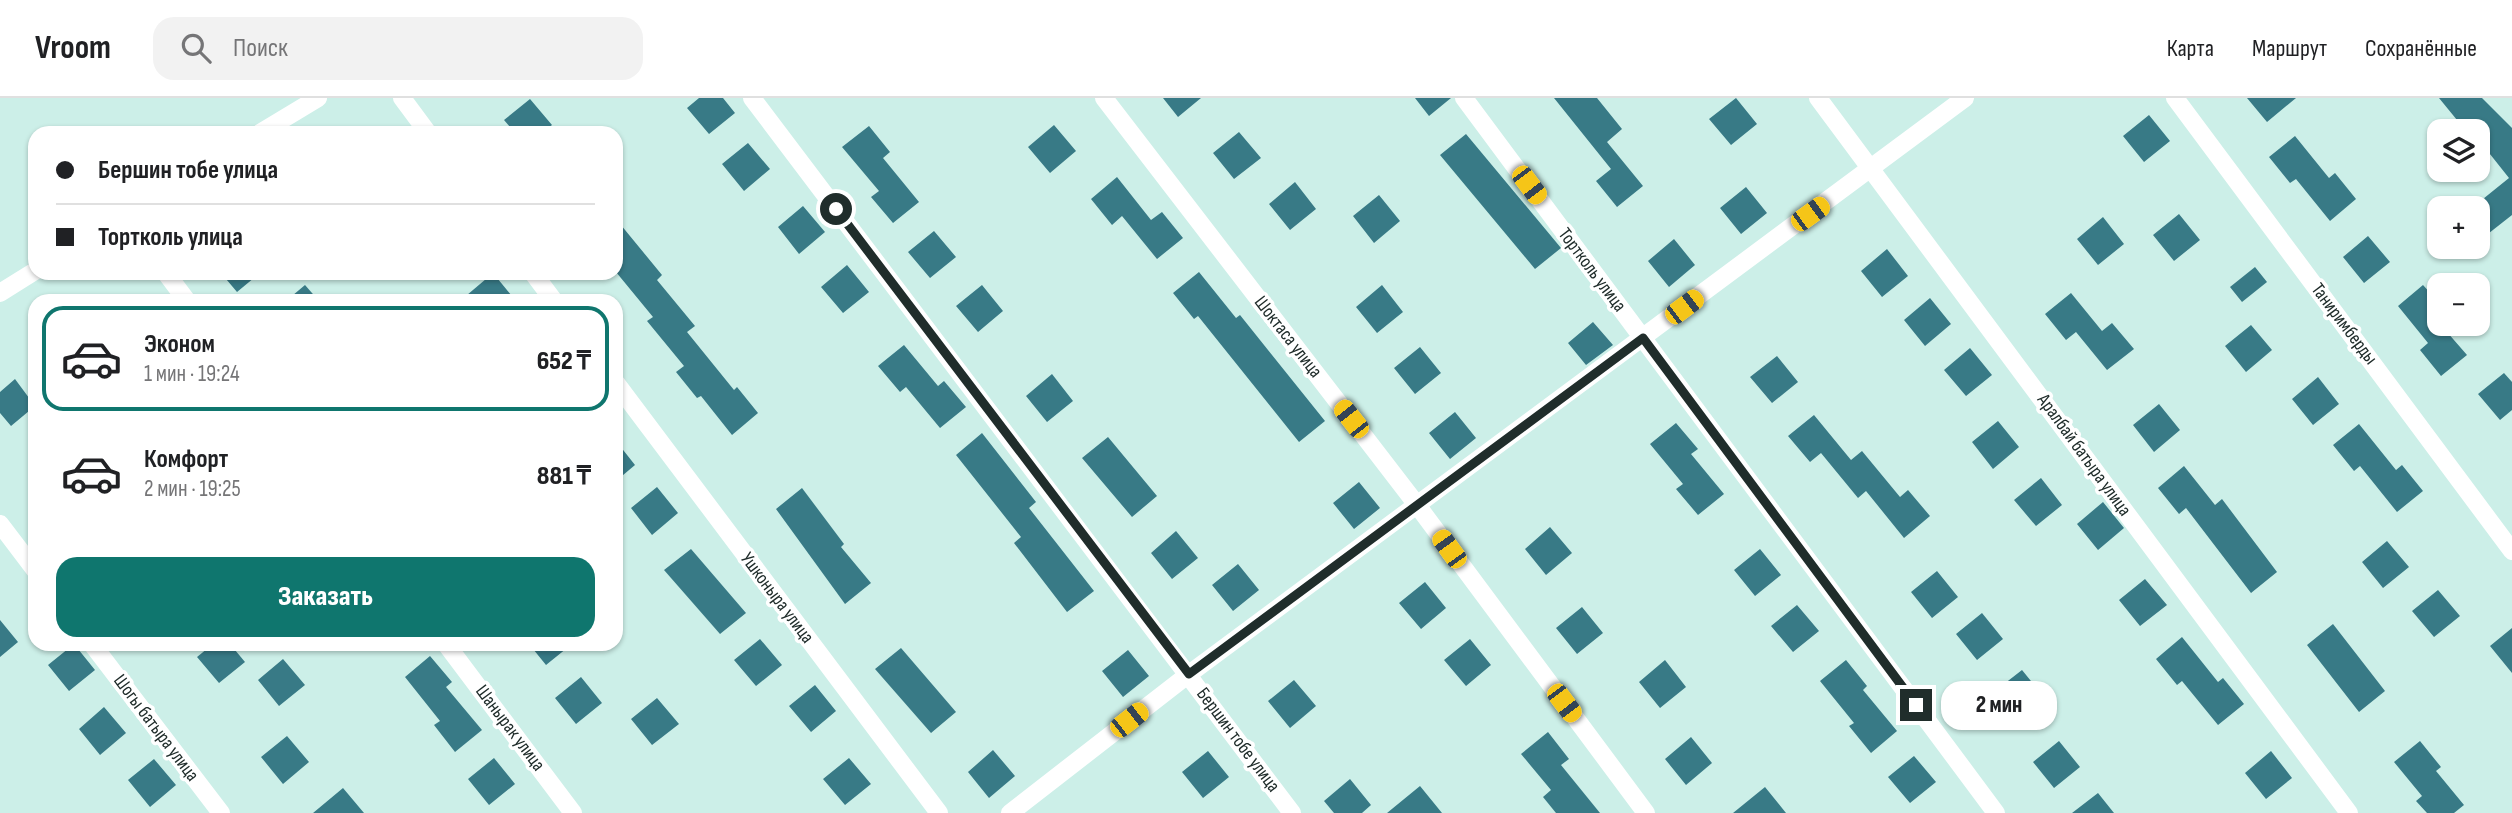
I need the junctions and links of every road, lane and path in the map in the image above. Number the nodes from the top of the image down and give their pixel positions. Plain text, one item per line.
1 (317, 98) edge
2 (402, 98) edge
3 (752, 98) edge
4 (1104, 98) edge
5 (1464, 98) edge
6 (1818, 98) edge
7 (1965, 98) edge
8 (2175, 98) edge
9 (271, 126) edge
10 (423, 126) edge
11 (1872, 168) junction
12 (28, 275) edge
13 (0, 293) edge
14 (1643, 338) junction
15 (623, 392) edge
16 (1417, 505) junction
17 (0, 524) edge
18 (2512, 551) edge
19 (28, 561) edge
20 (97, 651) edge
21 (451, 651) edge
22 (1189, 674) junction
23 (221, 813) edge
24 (573, 813) edge
25 (939, 813) edge
26 (1010, 813) edge
27 (1292, 813) edge
28 (1646, 813) edge
29 (1996, 813) edge
30 (2349, 813) edge

1 - 9 street
2 - 10 street
3 - 22 street, Бершин тобе улица
4 - 16 street, Шоктаса улица
5 - 14 street, Тортколь улица
6 - 11 street, Аралбай батыра улица
7 - 11 street
8 - 18 street, Таниримберды
11 - 14 street
11 - 30 street, Аралбай батыра улица
12 - 13 street
14 - 16 street
14 - 29 street, Тортколь улица
15 - 25 street, Ушконыра улица
16 - 22 street
16 - 28 street, Шоктаса улица
17 - 19 street
20 - 23 street, Шогы батыра улица
21 - 24 street, Шанырак улица
22 - 26 street
22 - 27 street, Бершин тобе улица

